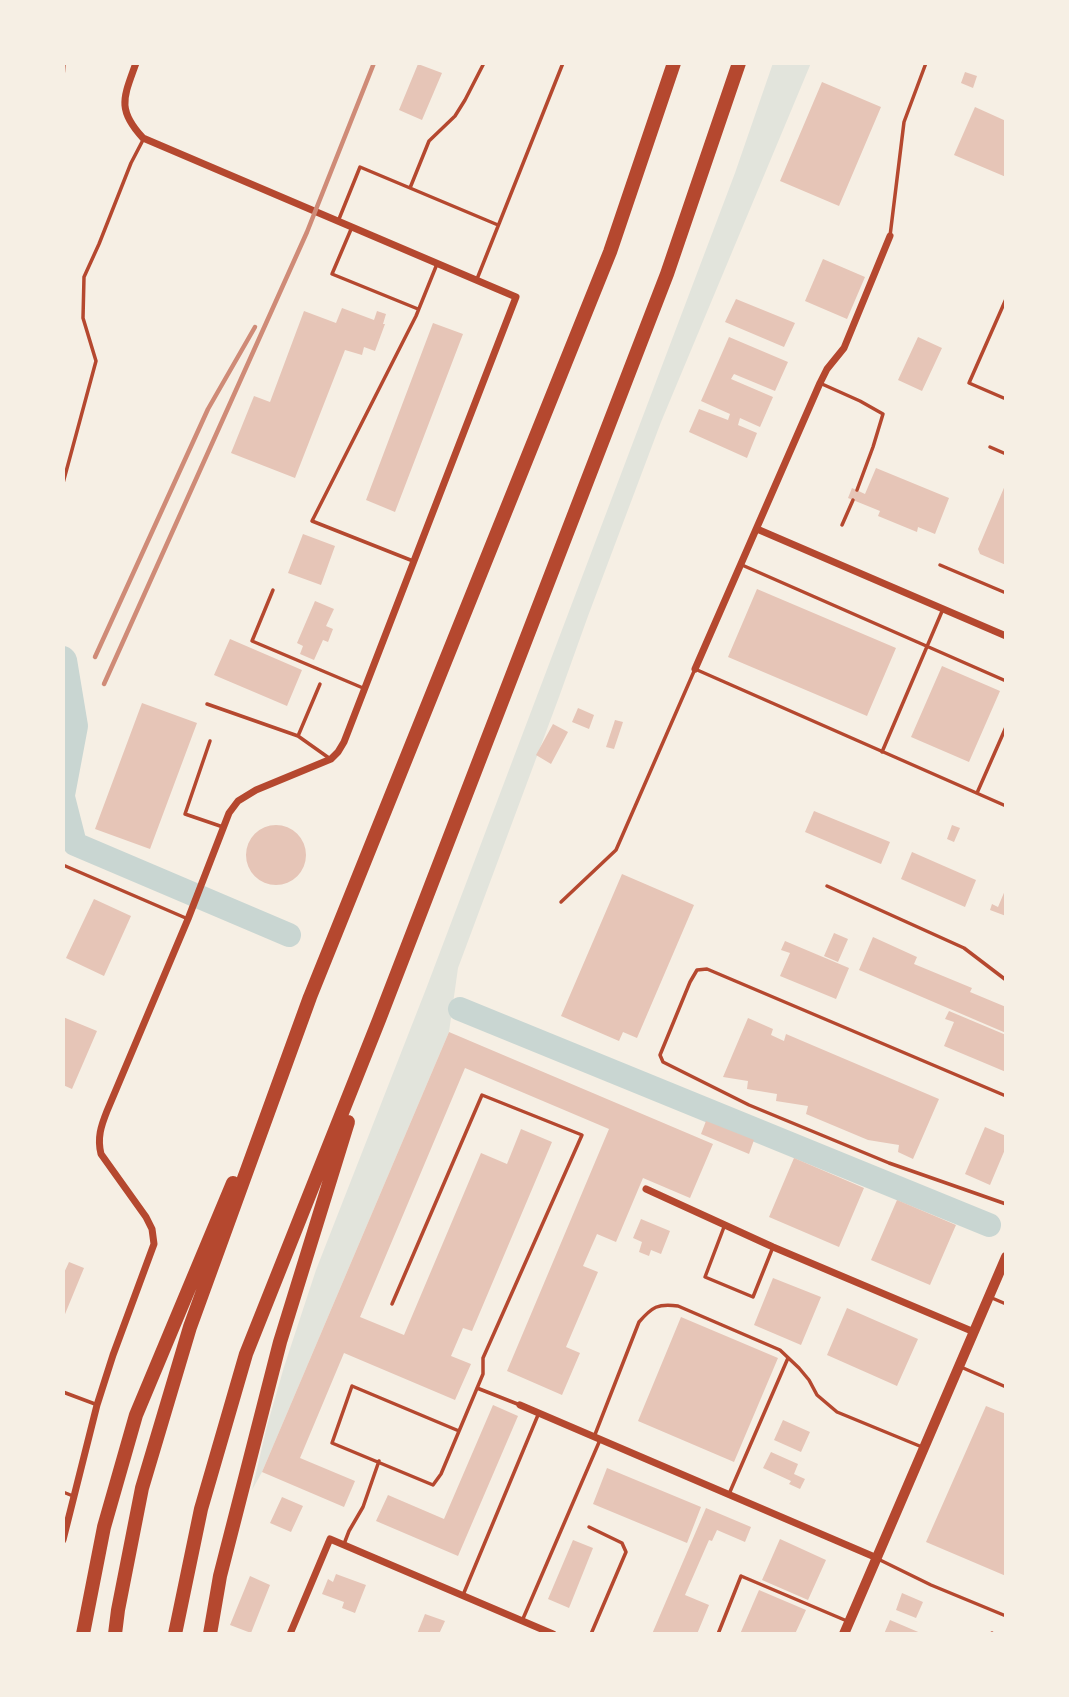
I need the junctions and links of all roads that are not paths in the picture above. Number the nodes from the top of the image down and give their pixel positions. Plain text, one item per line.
1 (136, 63) edge
2 (484, 63) edge
3 (563, 63) edge
4 (674, 63) edge
5 (739, 63) edge
6 (926, 63) edge
7 (144, 138) junction
8 (410, 188) junction
9 (338, 221) junction
10 (498, 225) junction
11 (352, 227) junction
12 (890, 236) joint
13 (437, 264) junction
14 (476, 280) junction
15 (1006, 299) edge
16 (418, 309) junction
17 (820, 383) junction
18 (1006, 399) edge
19 (990, 447) dead end
20 (1006, 454) edge
21 (63, 483) edge
22 (857, 490) dead end
23 (853, 500) dead end
24 (842, 525) dead end
25 (757, 529) junction
26 (415, 561) junction
27 (741, 565) junction
28 (940, 565) dead end
29 (273, 590) dead end
30 (1006, 593) edge
31 (943, 608) junction
32 (1006, 635) edge
33 (927, 647) junction
34 (695, 669) junction
35 (1006, 681) edge
36 (320, 684) dead end
37 (365, 689) junction
38 (207, 704) dead end
39 (1006, 727) edge
40 (298, 736) junction
41 (210, 741) dead end
42 (882, 752) junction
43 (331, 760) junction
44 (977, 793) junction
45 (1006, 806) edge
46 (223, 827) junction
47 (63, 865) edge
48 (827, 886) dead end
49 (561, 902) dead end
50 (188, 919) junction
51 (1006, 980) edge
52 (310, 997) junction
53 (379, 1020) junction
54 (1006, 1096) edge
55 (646, 1189) dead end
56 (1006, 1204) edge
57 (725, 1225) junction
58 (773, 1247) junction
59 (1006, 1257) edge
60 (989, 1297) junction
61 (392, 1304) dead end
62 (1006, 1304) edge
63 (974, 1332) junction
64 (788, 1358) junction
65 (959, 1366) junction
66 (1006, 1387) edge
67 (477, 1388) junction
68 (63, 1392) edge
69 (97, 1405) junction
70 (520, 1405) joint
71 (539, 1413) junction
72 (459, 1431) junction
73 (597, 1438) junction
74 (924, 1448) junction
75 (379, 1461) junction
76 (63, 1492) edge
77 (728, 1494) junction
78 (73, 1496) junction
79 (589, 1527) dead end
80 (63, 1541) edge
81 (344, 1545) junction
82 (877, 1558) junction
83 (463, 1595) junction
84 (1006, 1616) edge
85 (523, 1621) junction
86 (849, 1622) junction
87 (83, 1634) edge
88 (115, 1634) edge
89 (175, 1634) edge
90 (211, 1634) edge
91 (290, 1634) edge
92 (553, 1634) edge
93 (591, 1634) edge
94 (718, 1634) edge
95 (844, 1634) edge

1 - 7 street
2 - 8 lane
3 - 10 lane
4 - 52 highway
5 - 53 highway
6 - 12 lane
7 - 9 street
7 - 21 lane
8 - 9 lane
8 - 10 lane
9 - 11 street
10 - 14 lane
11 - 13 street
11 - 16 lane
12 - 17 street
13 - 14 street
13 - 16 lane
14 - 26 street
15 - 18 lane
16 - 26 lane
17 - 22 lane
17 - 25 street
19 - 20 lane
23 - 24 lane
25 - 27 street
25 - 31 street
26 - 37 street
27 - 33 lane
27 - 34 street
28 - 30 lane
29 - 37 lane
31 - 32 street
31 - 33 lane
33 - 35 lane
33 - 42 lane
34 - 42 lane
34 - 49 lane
36 - 40 lane
37 - 43 street
38 - 40 lane
39 - 44 lane
40 - 43 lane
41 - 46 lane
42 - 44 lane
43 - 46 street
44 - 45 lane
46 - 50 street
47 - 50 lane
48 - 51 lane
50 - 69 street
52 - 87 highway
52 - 88 highway
53 - 89 highway
53 - 90 highway
54 - 56 lane
55 - 57 street
57 - 58 street
57 - 58 lane
58 - 63 street
59 - 60 main road
60 - 62 lane
60 - 63 main road
61 - 67 lane
63 - 65 main road
64 - 73 lane
64 - 74 lane
64 - 77 lane
65 - 66 lane
65 - 74 main road
67 - 70 lane
67 - 72 lane
68 - 69 lane
69 - 78 street
70 - 71 street
71 - 73 street
71 - 83 lane
72 - 75 lane
72 - 75 lane
73 - 77 street
73 - 85 lane
74 - 82 main road
75 - 81 lane
76 - 78 lane
77 - 82 street
78 - 80 street
79 - 93 lane
81 - 83 street
81 - 91 street
82 - 84 lane
82 - 86 main road
83 - 85 street
85 - 92 street
86 - 94 lane
86 - 95 main road

